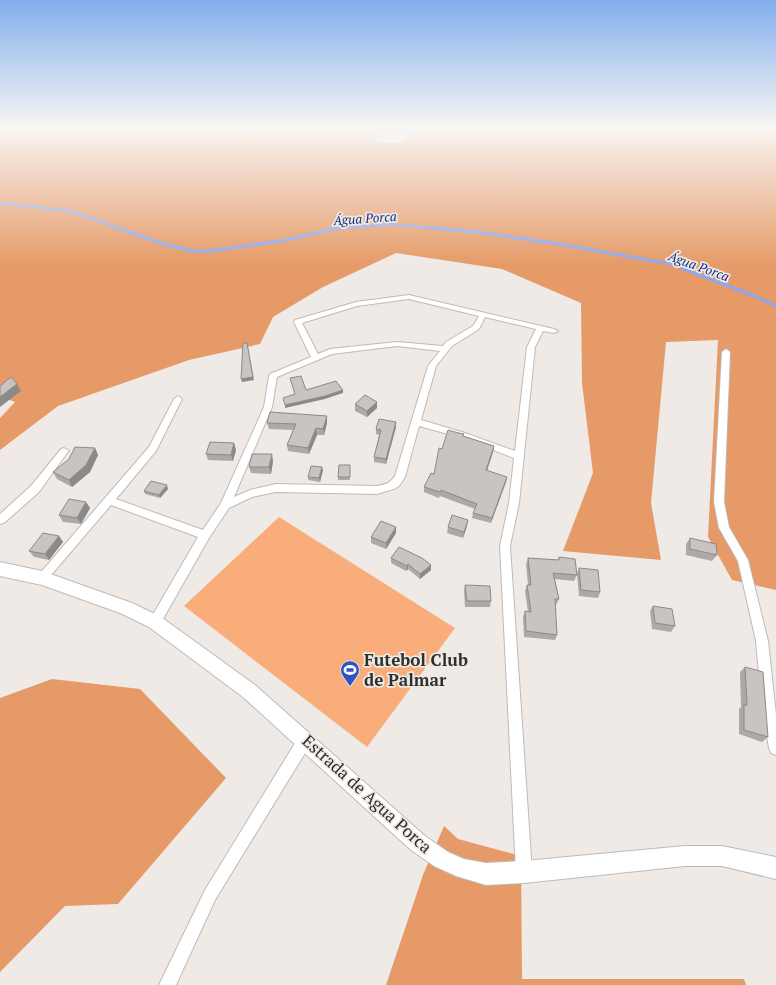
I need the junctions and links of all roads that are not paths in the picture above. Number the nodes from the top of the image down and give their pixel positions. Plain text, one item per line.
1 (482, 316) junction
2 (540, 328) junction
3 (554, 331) dead end
4 (445, 350) junction
5 (726, 352) dead end
6 (316, 358) junction
7 (178, 400) dead end
8 (416, 422) junction
9 (64, 451) dead end
10 (519, 456) junction
11 (109, 500) junction
12 (225, 505) junction
13 (0, 520) edge
14 (205, 535) junction
15 (0, 569) edge
16 (42, 578) junction
17 (155, 622) junction
18 (305, 740) junction
19 (776, 748) edge
20 (776, 868) edge
21 (524, 872) junction
22 (167, 985) edge

1 - 2 street
1 - 4 street
1 - 6 street
2 - 3 street
2 - 10 street
4 - 6 street
4 - 8 street
5 - 19 street
6 - 12 street
7 - 11 street
8 - 10 street
8 - 12 street
9 - 13 street
10 - 21 street
11 - 14 street
11 - 16 street
12 - 14 street
14 - 17 street
15 - 16 main road, Estrada de Agua Porca
16 - 17 main road, Estrada de Agua Porca
17 - 18 main road, Estrada de Agua Porca
18 - 21 main road, Estrada de Agua Porca
18 - 22 street
20 - 21 main road, Estrada de Agua Porca

